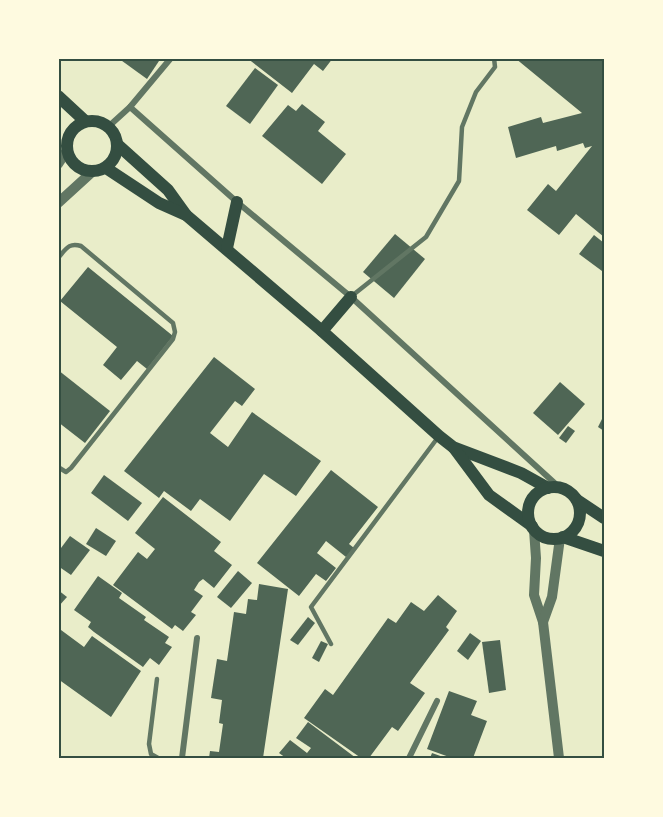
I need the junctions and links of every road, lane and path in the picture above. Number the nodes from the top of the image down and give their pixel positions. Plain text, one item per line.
1 (171, 58) edge
2 (494, 58) edge
3 (58, 96) edge
4 (130, 107) junction
5 (86, 121) junction
6 (108, 127) junction
7 (58, 130) edge
8 (118, 145) junction
9 (67, 146) junction
10 (58, 164) edge
11 (106, 168) junction
12 (92, 172) junction
13 (237, 202) junction
14 (58, 203) edge
15 (186, 215) junction
16 (227, 248) junction
17 (58, 258) edge
18 (351, 297) junction
19 (322, 331) junction
20 (439, 436) junction
21 (453, 447) junction
22 (58, 467) edge
23 (554, 488) junction
24 (577, 500) junction
25 (604, 518) edge
26 (533, 528) junction
27 (561, 538) junction
28 (604, 551) edge
29 (543, 622) junction
30 (196, 638) dead end
31 (331, 644) dead end
32 (157, 679) dead end
33 (437, 701) dead end
34 (158, 759) edge
35 (182, 759) edge
36 (409, 759) edge
37 (559, 759) edge

1 - 4 street
2 - 18 lane
3 - 5 main road
4 - 6 street
4 - 13 street
5 - 6 main road
5 - 9 main road
6 - 8 main road
7 - 9 main road
8 - 11 main road
8 - 15 main road
9 - 10 street
9 - 12 main road
11 - 12 main road
11 - 15 main road
12 - 14 street
13 - 16 main road
13 - 18 street
15 - 16 main road
16 - 19 main road
17 - 22 lane
18 - 19 main road
18 - 23 street
19 - 20 main road
20 - 21 main road
20 - 31 lane
21 - 23 main road
21 - 26 main road
23 - 24 main road
23 - 26 main road
24 - 25 main road
24 - 27 main road
26 - 27 main road
26 - 29 street
27 - 28 main road
27 - 29 street
29 - 37 street
30 - 35 street
32 - 34 lane
33 - 36 street

